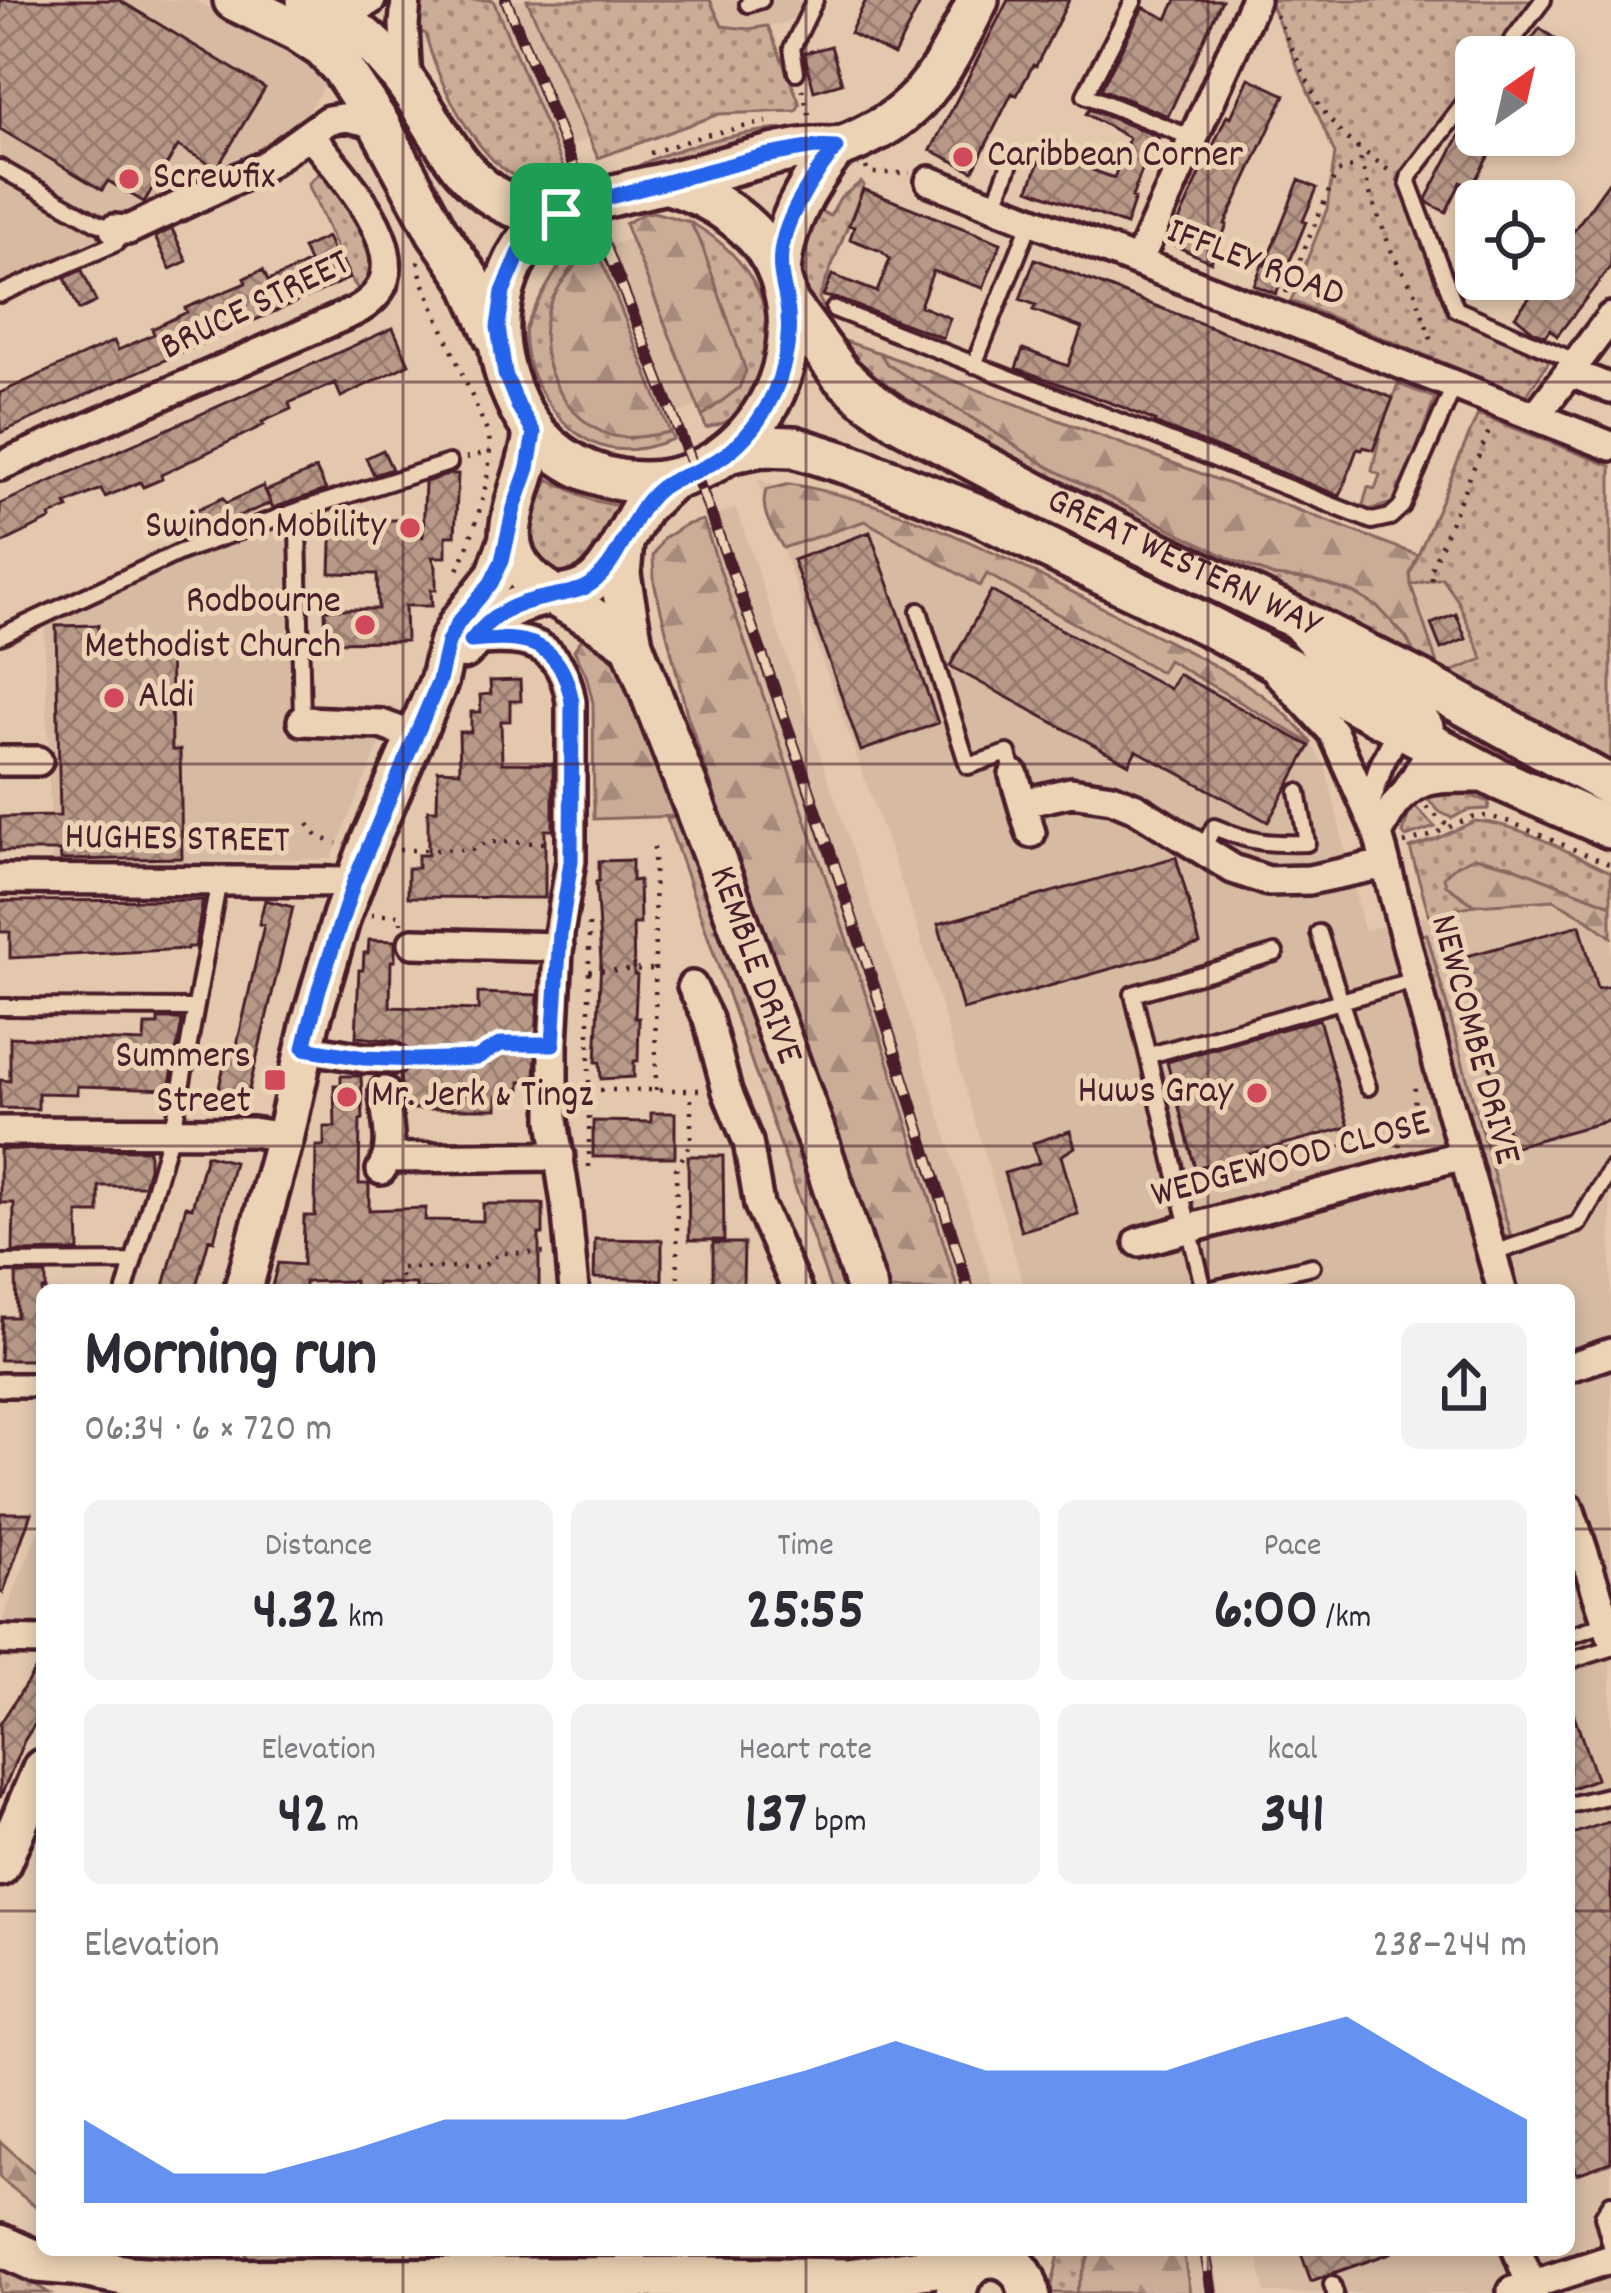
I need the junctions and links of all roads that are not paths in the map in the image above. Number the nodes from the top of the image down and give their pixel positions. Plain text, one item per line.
1 (233, 0) edge
2 (371, 0) edge
3 (406, 0) edge
4 (815, 0) edge
5 (978, 0) edge
6 (1134, 0) edge
7 (1543, 0) edge
8 (314, 3) edge
9 (1265, 7) edge
10 (1516, 36) edge
11 (323, 48) junction
12 (796, 72) road end
13 (407, 85) junction
14 (1455, 116) edge
15 (380, 124) junction
16 (319, 127) junction
17 (1192, 138) junction
18 (853, 154) junction
19 (1010, 166) dead end
20 (0, 168) edge
21 (918, 181) road end
22 (665, 183) junction
23 (994, 206) junction
24 (561, 214) junction
25 (1031, 220) junction
26 (121, 229) junction
27 (1138, 262) junction
28 (783, 288) junction
29 (0, 293) edge
30 (834, 309) dead end
31 (1611, 317) edge
32 (500, 346) junction
33 (974, 365) junction
34 (1573, 367) junction
35 (1447, 381) junction
36 (1611, 389) edge
37 (1536, 416) junction
38 (534, 433) junction
39 (1611, 446) edge
40 (732, 452) junction
41 (449, 463) road end
42 (0, 466) edge
43 (672, 479) junction
44 (301, 510) junction
45 (509, 537) junction
46 (623, 542) junction
47 (551, 596) junction
48 (919, 611) dead end
49 (1283, 611) junction
50 (0, 636) edge
51 (471, 641) junction
52 (632, 644) junction
53 (1259, 652) junction
54 (439, 681) junction
55 (302, 721) joint
56 (416, 737) junction
57 (1416, 737) junction
58 (0, 761) edge
59 (38, 761) dead end
60 (1014, 775) joint
61 (1498, 778) junction
62 (1611, 786) edge
63 (1408, 789) junction
64 (1298, 792) dead end
65 (1023, 803) junction
66 (1611, 828) edge
67 (1031, 833) dead end
68 (1378, 839) junction
69 (1202, 850) junction
70 (0, 879) edge
71 (219, 880) junction
72 (354, 882) junction
73 (1319, 933) dead end
74 (413, 943) dead end
75 (559, 946) junction
76 (1275, 953) dead end
77 (1415, 980) junction
78 (692, 986) dead end
79 (1340, 1001) junction
80 (0, 1007) edge
81 (194, 1008) junction
82 (304, 1048) junction
83 (1150, 1054) junction
84 (394, 1059) road end
85 (1368, 1087) dead end
86 (384, 1091) dead end
87 (0, 1131) edge
88 (172, 1132) junction
89 (285, 1137) junction
90 (1463, 1155) junction
91 (560, 1156) junction
92 (1611, 1169) edge
93 (1191, 1228) junction
94 (1139, 1242) dead end
95 (1491, 1254) junction
96 (133, 1262) junction
97 (0, 1263) edge
98 (1312, 1266) dead end
99 (127, 1284) edge
100 (245, 1284) edge
101 (574, 1284) edge
102 (794, 1284) edge
103 (865, 1284) edge
104 (1205, 1284) edge
105 (1244, 1284) edge
106 (1500, 1284) edge
107 (1611, 1353) edge
108 (1575, 1365) edge
109 (0, 1384) edge
110 (36, 1384) edge
111 (1575, 1523) edge
112 (1604, 1593) edge
113 (1575, 1636) edge
114 (1610, 1636) edge
115 (0, 1640) edge
116 (36, 1640) edge
117 (1575, 1657) edge
118 (36, 1782) edge
119 (1611, 1795) edge
120 (1575, 1804) edge
121 (0, 1867) edge
122 (1611, 2203) edge
123 (0, 2219) edge
124 (36, 2242) edge
125 (0, 2245) edge
126 (1611, 2245) edge
127 (51, 2256) edge
128 (60, 2256) edge
129 (465, 2256) edge
130 (1517, 2256) edge
131 (1611, 2259) edge
132 (979, 2266) edge
133 (1034, 2276) edge
134 (490, 2278) junction
135 (848, 2279) junction
136 (726, 2285) edge
137 (1520, 2290) edge
138 (892, 2293) edge

1 - 11 main road
2 - 8 street
3 - 13 street
4 - 12 lane
5 - 18 main road
6 - 17 lane
7 - 10 lane
8 - 13 main road
9 - 17 street
11 - 15 main road
11 - 16 street
13 - 24 main road
14 - 34 lane
15 - 16 street
15 - 32 main road
16 - 26 street
16 - 42 street, BRUCE STREET
17 - 27 street
18 - 22 main road
18 - 28 main road
19 - 23 lane
20 - 26 lane
21 - 23 street, IFFLEY ROAD
22 - 24 main road
22 - 28 main road
23 - 25 street, IFFLEY ROAD
24 - 32 main road
25 - 27 street, IFFLEY ROAD
25 - 33 lane
26 - 29 lane
27 - 35 street, IFFLEY ROAD
28 - 40 main road
28 - 49 main road, GREAT WESTERN WAY
30 - 33 lane
31 - 34 street
32 - 38 main road
33 - 35 lane
34 - 36 street
34 - 37 street
35 - 37 street, IFFLEY ROAD
37 - 39 street, IFFLEY ROAD
38 - 43 main road
38 - 45 main road
40 - 43 main road
40 - 53 main road, GREAT WESTERN WAY
41 - 44 lane
43 - 46 main road
44 - 50 lane
44 - 55 lane
45 - 47 main road
45 - 54 street
46 - 47 street
46 - 52 main road, KEMBLE DRIVE
47 - 51 street
47 - 52 main road
48 - 60 lane
49 - 57 street
49 - 62 main road, GREAT WESTERN WAY
51 - 54 street
51 - 75 street
52 - 103 main road, KEMBLE DRIVE
53 - 57 main road, GREAT WESTERN WAY
53 - 68 street, NEWCOMBE DRIVE
54 - 56 street
55 - 56 street
56 - 72 street
57 - 61 main road, GREAT WESTERN WAY
57 - 63 street
57 - 68 street
58 - 59 street
60 - 65 street
61 - 63 street
61 - 66 main road, GREAT WESTERN WAY
63 - 68 street
64 - 69 lane
65 - 67 street
65 - 69 street
68 - 69 street
68 - 77 street, NEWCOMBE DRIVE
70 - 71 street, HUGHES STREET
71 - 72 street, HUGHES STREET
71 - 81 lane
72 - 82 street
73 - 79 lane
74 - 75 street
75 - 91 street
76 - 83 lane
77 - 79 lane
77 - 90 street, NEWCOMBE DRIVE
78 - 102 street
79 - 83 lane
79 - 85 lane
80 - 81 lane
81 - 88 lane
82 - 84 street
82 - 89 street
83 - 93 lane
86 - 91 street
87 - 88 street
88 - 89 street
88 - 96 lane
89 - 100 street
90 - 93 street, WEDGEWOOD CLOSE
90 - 95 street, NEWCOMBE DRIVE
91 - 101 street
92 - 95 lane
93 - 94 street, WEDGEWOOD CLOSE
93 - 104 lane
95 - 106 street, NEWCOMBE DRIVE
96 - 97 lane
96 - 99 lane
98 - 105 lane
107 - 108 street
109 - 110 street
111 - 112 street
112 - 114 street
113 - 114 lane
114 - 117 lane
115 - 116 street
118 - 121 street
119 - 120 lane
122 - 126 lane
123 - 124 main road
125 - 127 main road
128 - 134 main road
129 - 134 lane
130 - 137 street
131 - 137 street
132 - 133 main road
132 - 135 main road
134 - 136 main road
135 - 136 main road
135 - 138 main road

